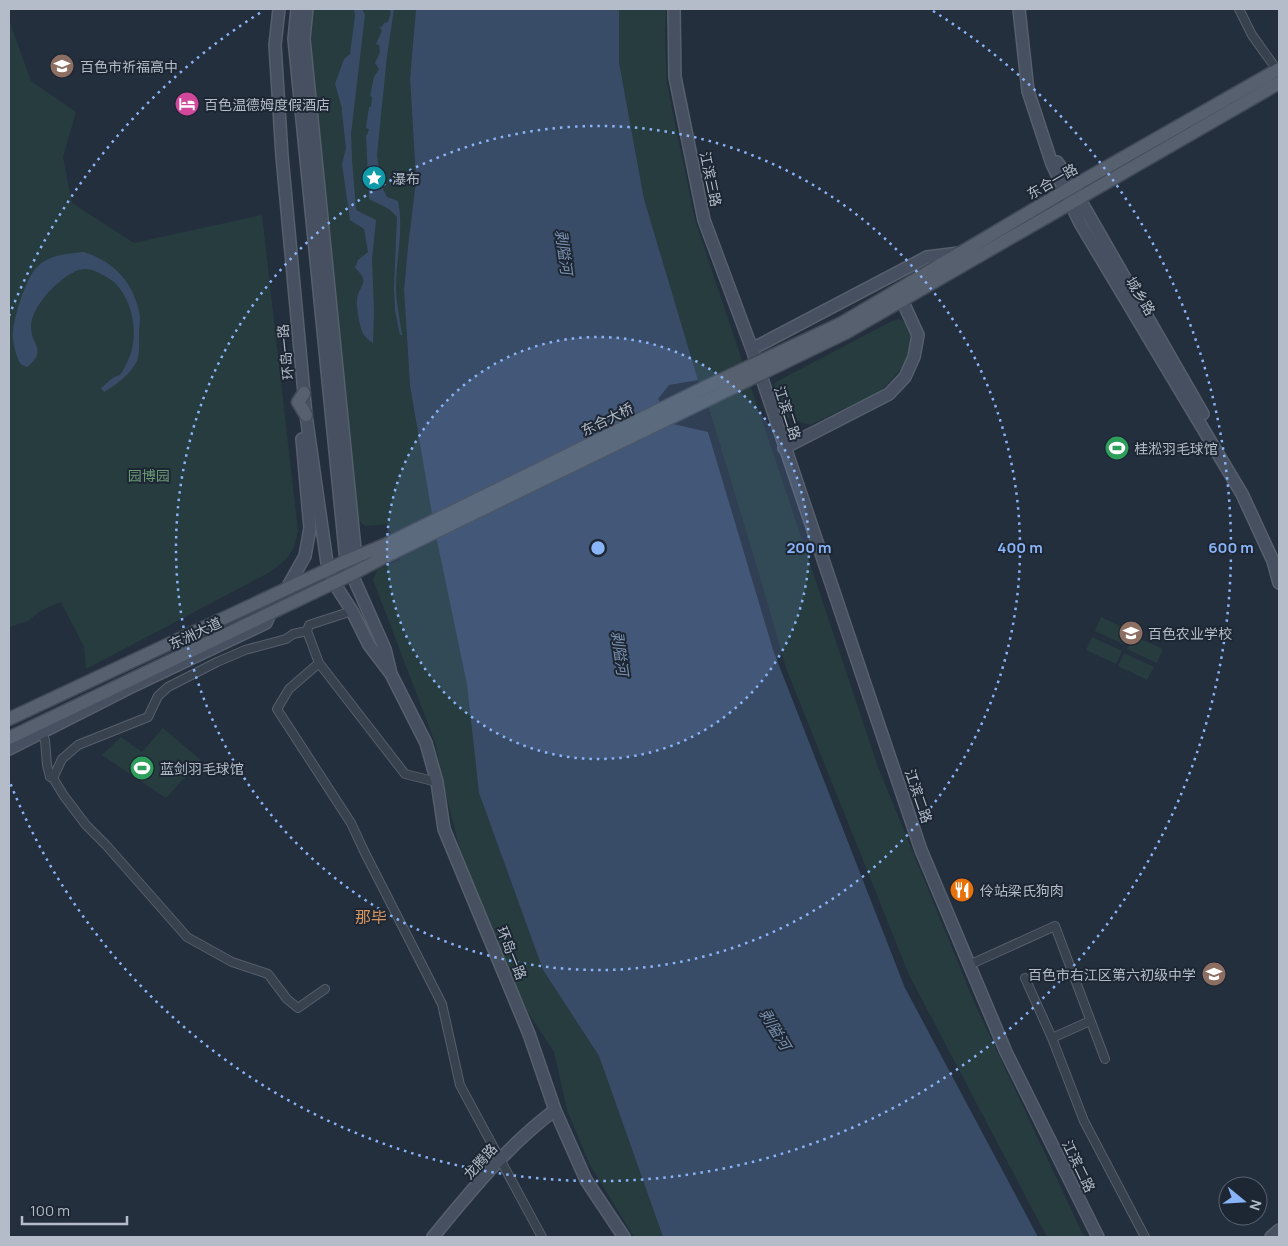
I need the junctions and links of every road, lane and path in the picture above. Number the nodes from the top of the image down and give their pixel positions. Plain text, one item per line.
1 (272, 9) edge
2 (279, 9) edge
3 (297, 9) edge
4 (308, 9) edge
5 (674, 9) edge
6 (1019, 9) edge
7 (1025, 9) edge
8 (1239, 9) edge
9 (1278, 74) edge
10 (1072, 195) junction
11 (961, 253) junction
12 (902, 300) junction
13 (845, 327) junction
14 (752, 349) junction
15 (301, 398) junction
16 (306, 415) joint
17 (784, 448) junction
18 (389, 548) junction
19 (351, 559) junction
20 (1279, 562) edge
21 (328, 570) junction
22 (356, 572) junction
23 (334, 583) junction
24 (1279, 583) edge
25 (287, 588) junction
26 (241, 610) junction
27 (352, 611) junction
28 (270, 614) junction
29 (248, 625) junction
30 (307, 631) junction
31 (319, 663) junction
32 (391, 674) junction
33 (9, 719) edge
34 (40, 728) junction
35 (9, 738) edge
36 (9, 749) edge
37 (53, 778) junction
38 (437, 782) junction
39 (969, 965) junction
40 (1025, 978) dead end
41 (325, 989) dead end
42 (1090, 1021) junction
43 (1052, 1038) junction
44 (1105, 1058) dead end
45 (555, 1110) junction
46 (500, 1160) junction
47 (1279, 1230) edge
48 (433, 1237) edge
49 (542, 1237) edge
50 (624, 1237) edge
51 (1098, 1237) edge
52 (1145, 1237) edge
53 (1271, 1237) edge

1 - 15 main road
2 - 15 main road, 环岛一路
3 - 19 main road, 环岛一路
4 - 19 main road
5 - 14 main road, 江滨三路
6 - 10 main road, 城乡路
7 - 10 main road, 城乡路
8 - 9 street
9 - 10 main road, 东合一路
10 - 11 main road, 东合一路
10 - 12 main road, 东合一路
10 - 20 main road, 城乡路
10 - 24 main road, 城乡路
11 - 13 main road, 东合一路
11 - 14 main road
12 - 13 main road, 东合一路
12 - 17 main road
13 - 18 main road, 东合大桥, bridge
14 - 17 main road, 江滨二路
15 - 16 main road
15 - 25 main road
16 - 21 main road, 环岛一路
17 - 39 main road, 江滨二路
18 - 19 main road, 东洲大道
18 - 22 main road, 东洲大道
19 - 21 main road, 东洲大道
19 - 22 main road, 环岛一路
21 - 23 main road, 环岛一路
21 - 25 main road, 东洲大道
22 - 23 main road, 东洲大道
22 - 32 main road, 环岛一路
23 - 27 main road, 环岛一路
23 - 28 main road, 东洲大道
25 - 26 main road, 东洲大道
26 - 29 main road
26 - 33 main road, 东洲大道
27 - 30 street
27 - 32 main road, 环岛一路
28 - 29 main road, 东洲大道
28 - 34 main road
29 - 34 main road, 东洲大道
30 - 31 street
30 - 37 street
31 - 38 street
31 - 46 street
32 - 38 main road, 环岛一路
34 - 35 main road, 东洲大道
34 - 36 main road
34 - 37 street
37 - 41 street
38 - 45 main road, 环岛一路
39 - 42 street
39 - 51 main road, 江滨二路
40 - 43 street
42 - 43 street
42 - 44 street
43 - 52 street
45 - 46 main road, 龙腾路
45 - 50 main road, 环岛一路
46 - 48 main road, 龙腾路
46 - 49 street
47 - 53 main road

